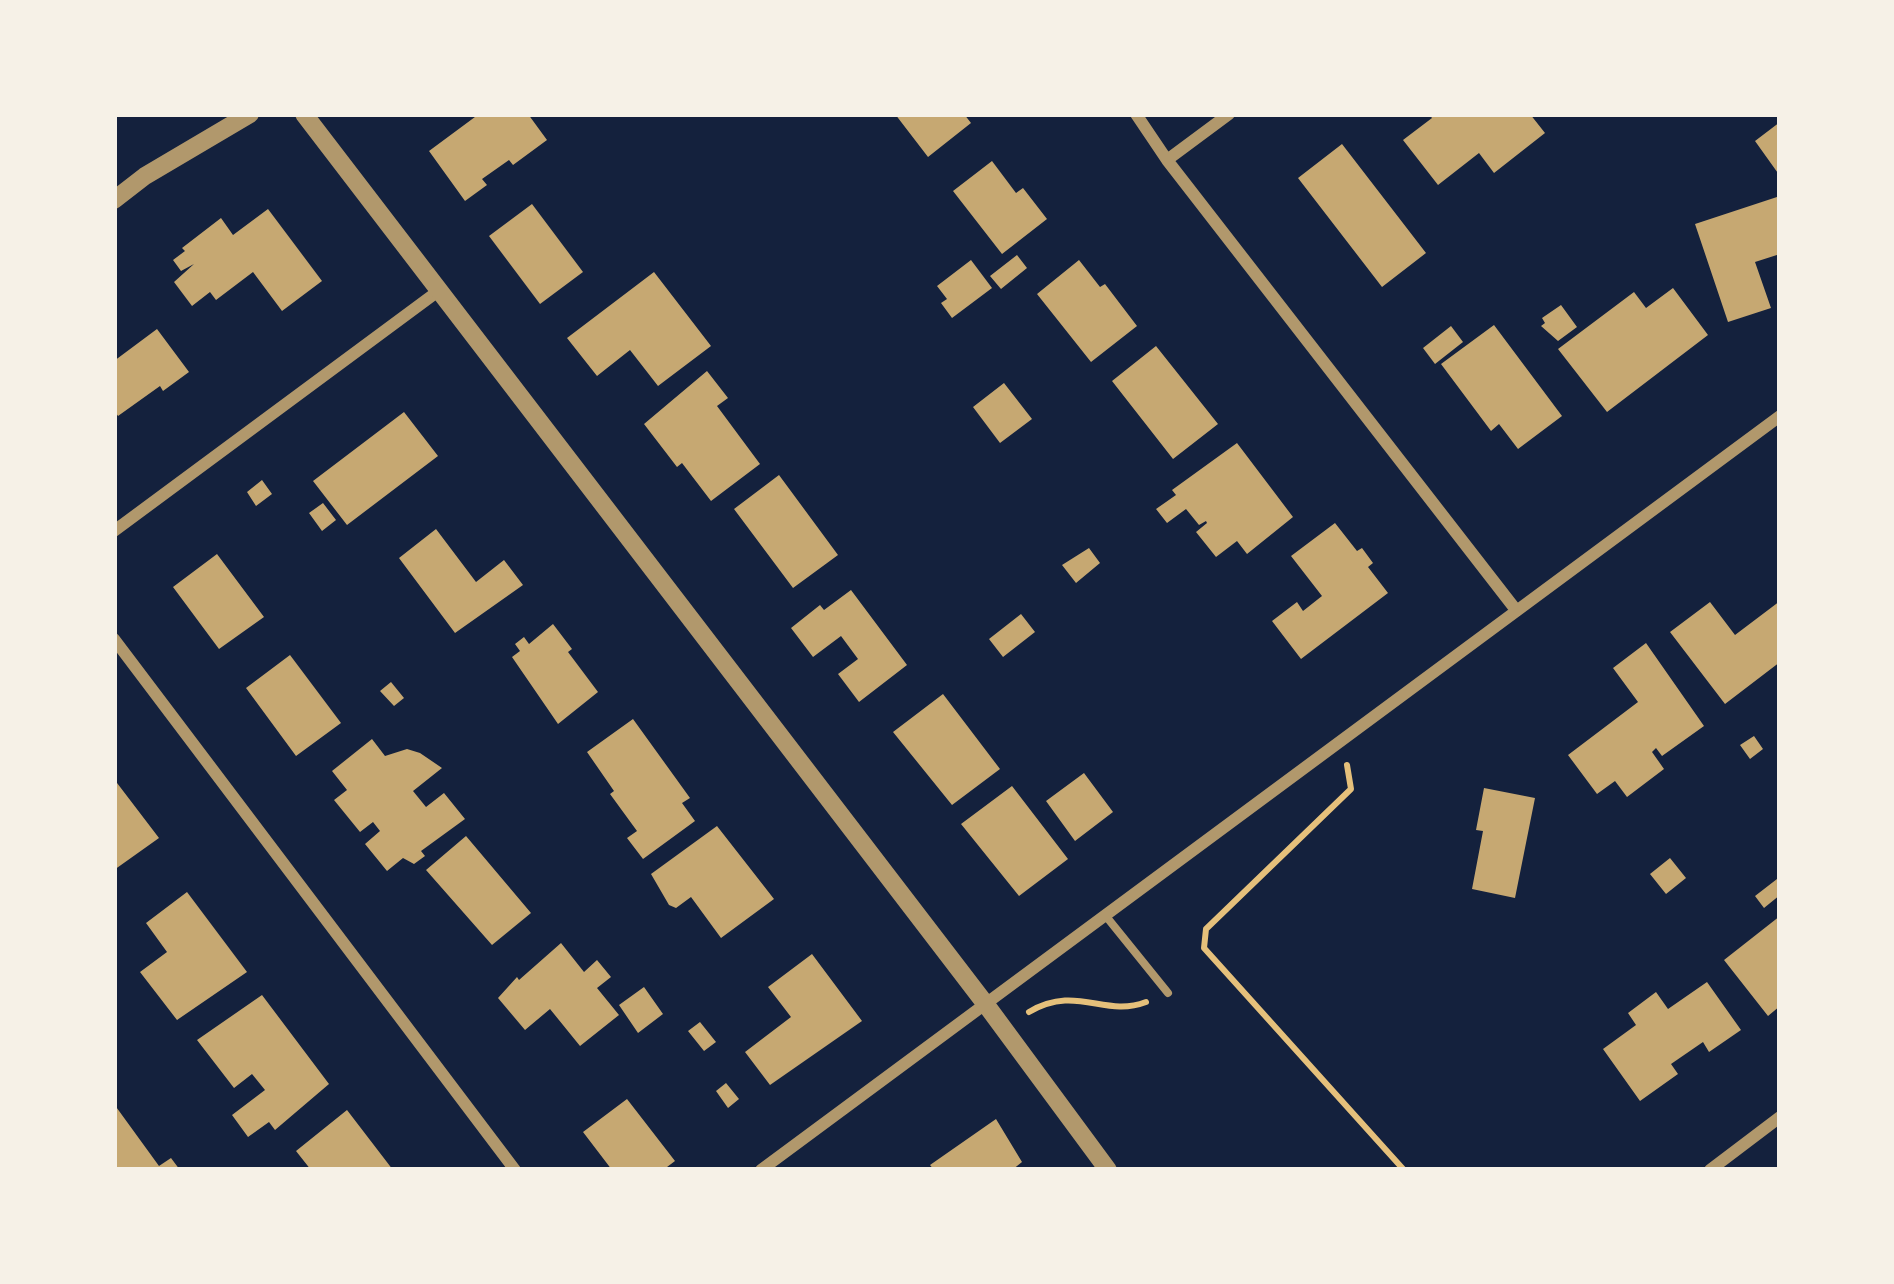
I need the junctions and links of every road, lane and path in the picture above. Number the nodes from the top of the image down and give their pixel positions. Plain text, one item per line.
1 (250, 114) edge
2 (304, 114) edge
3 (1136, 114) edge
4 (1229, 114) edge
5 (1167, 160) junction
6 (114, 200) edge
7 (437, 292) junction
8 (1780, 416) edge
9 (114, 531) edge
10 (1516, 610) junction
11 (114, 639) edge
12 (1343, 738) junction
13 (1104, 914) junction
14 (1168, 993) joint
15 (984, 1002) junction
16 (1028, 1012) dead end
17 (1780, 1117) edge
18 (515, 1170) edge
19 (760, 1170) edge
20 (1108, 1170) edge
21 (1404, 1170) edge
22 (1710, 1170) edge

1 - 6 street
2 - 7 street
3 - 5 street
4 - 5 street
5 - 10 street
7 - 9 street
7 - 15 street
8 - 10 street
10 - 12 street
11 - 18 street
12 - 13 street
12 - 21 path
13 - 14 lane
13 - 15 street
14 - 16 path
15 - 19 street
15 - 20 street
17 - 22 street

